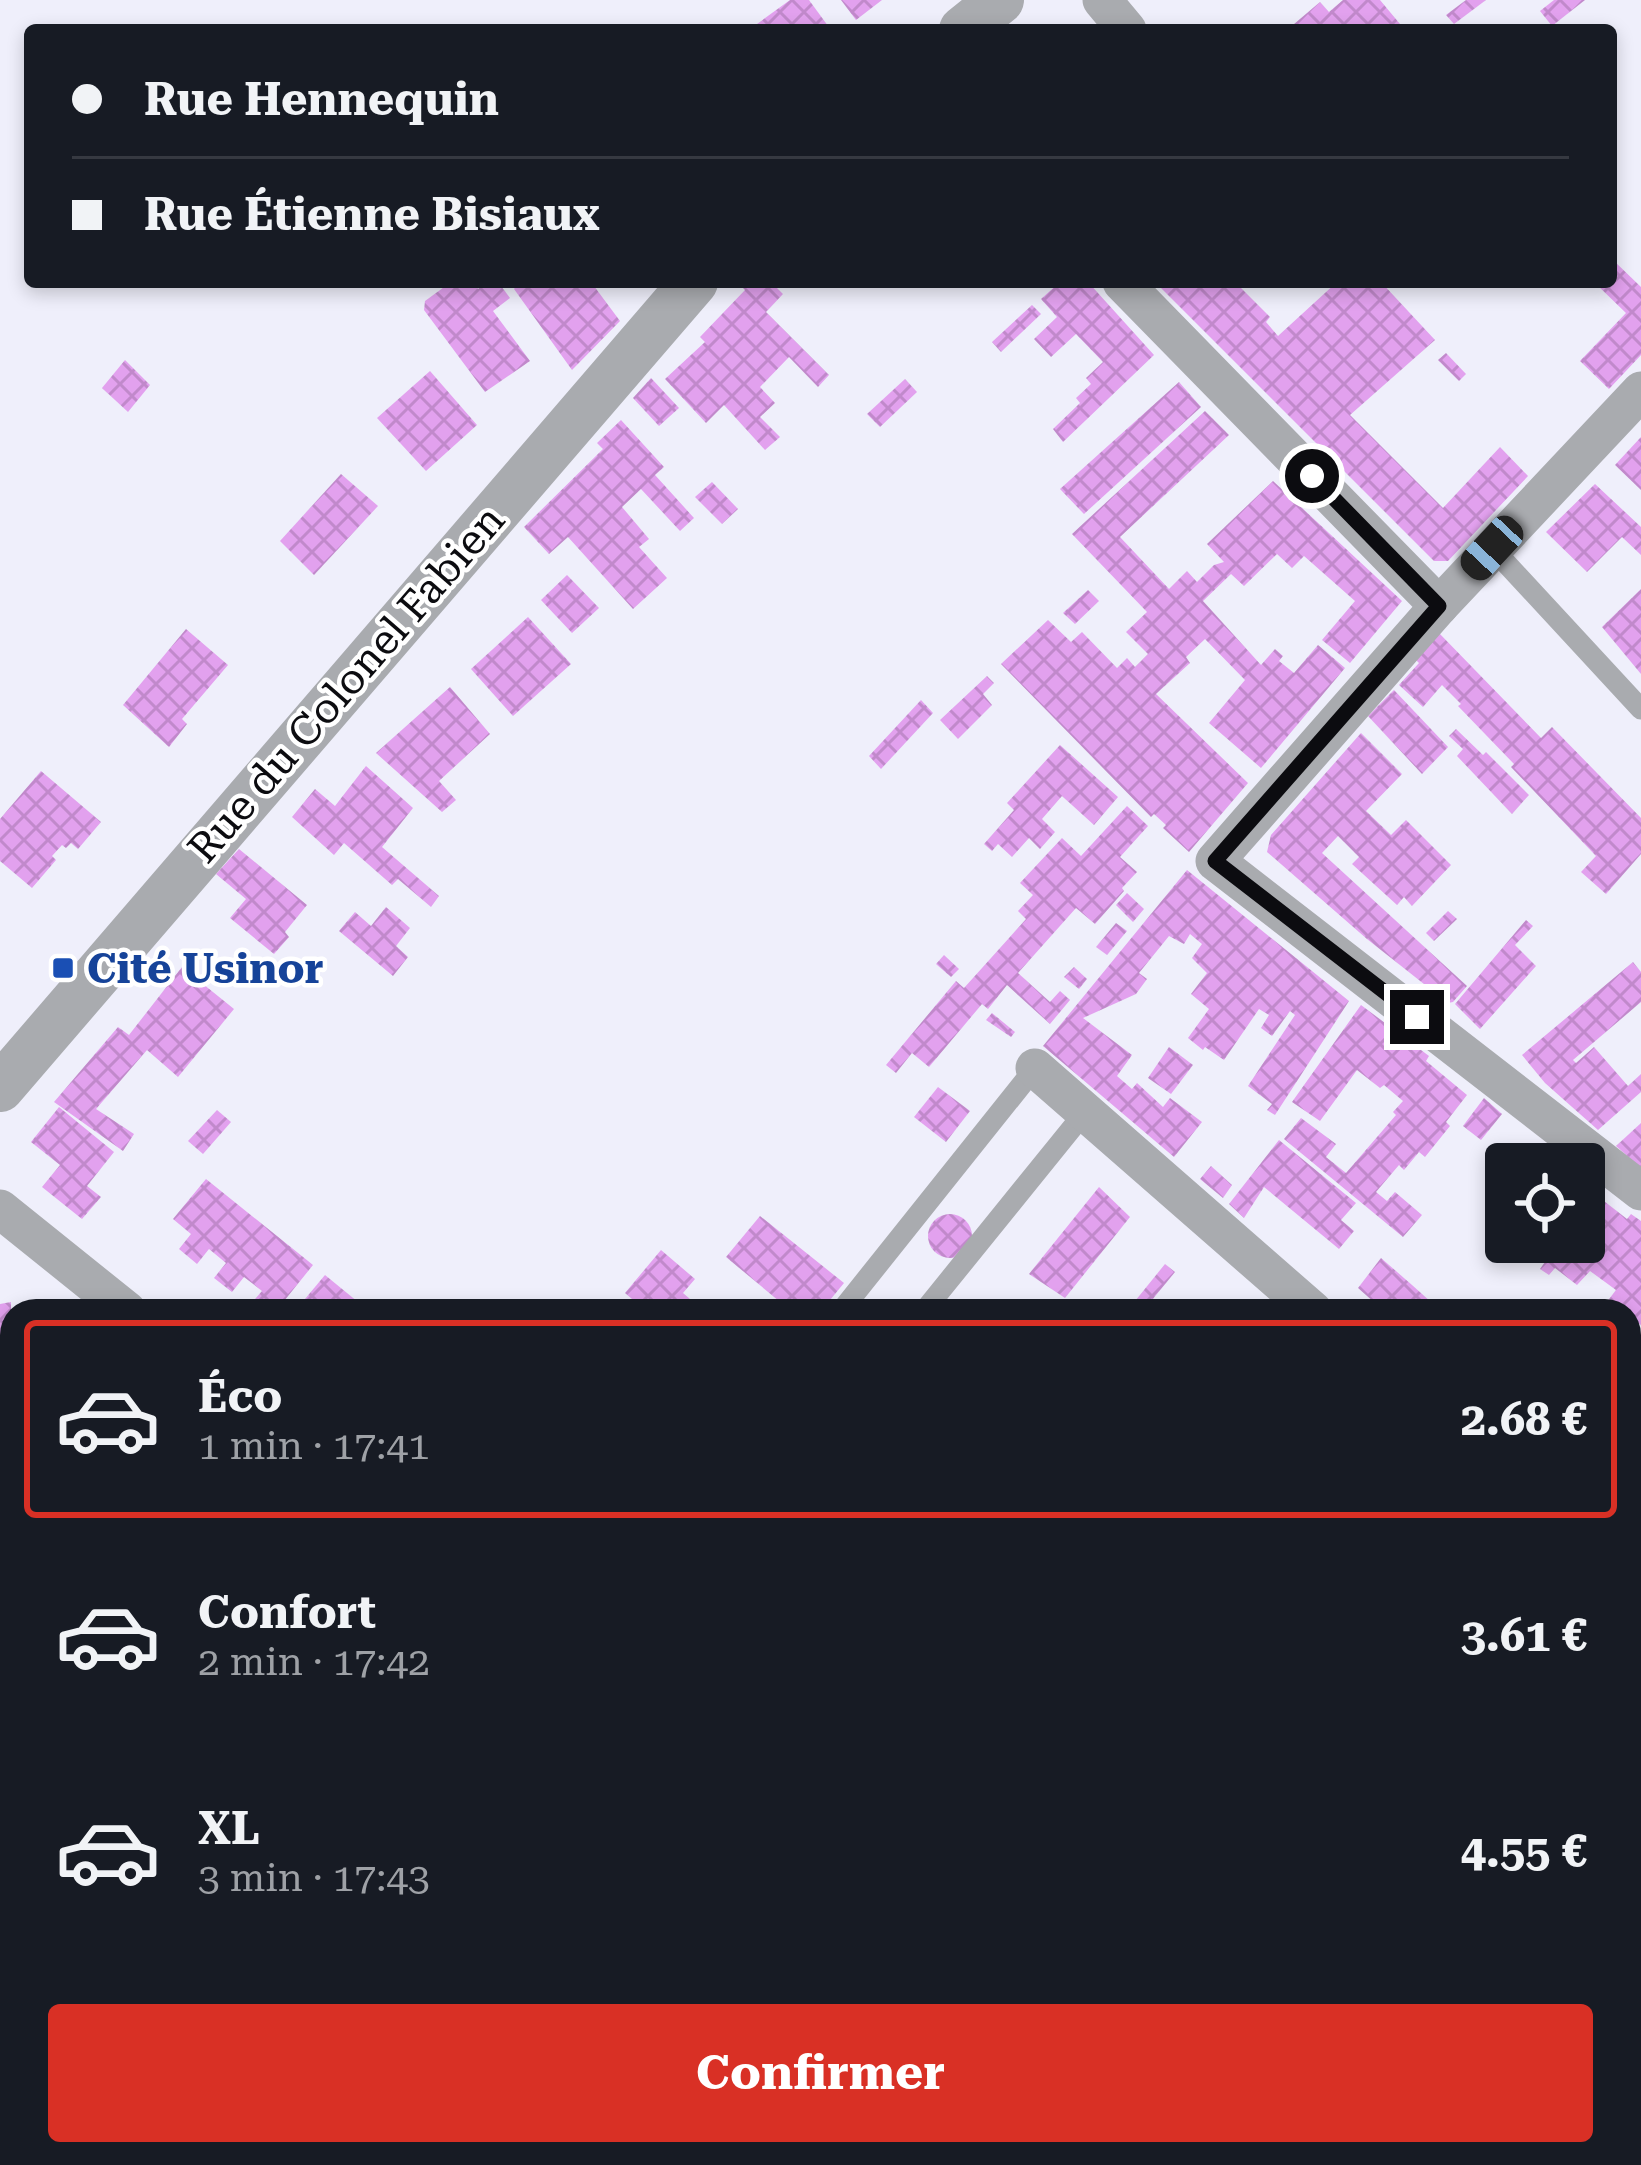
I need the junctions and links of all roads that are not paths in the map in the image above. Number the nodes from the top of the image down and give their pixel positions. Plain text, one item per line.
1 (1102, 0) edge
2 (1122, 24) edge
3 (689, 288) edge
4 (1128, 288) edge
5 (1641, 391) edge
6 (1492, 548) junction
7 (1439, 606) junction
8 (1641, 709) edge
9 (1035, 1068) joint
10 (0, 1088) edge
11 (1085, 1112) junction
12 (1641, 1191) edge
13 (0, 1209) edge
14 (113, 1299) edge
15 (852, 1299) edge
16 (934, 1299) edge
17 (1299, 1299) edge

1 - 2 street
3 - 10 street, Rue du Colonel Fabien
4 - 7 street
5 - 6 street
6 - 7 street
6 - 8 lane
7 - 12 street
9 - 11 street
9 - 15 lane
11 - 16 lane
11 - 17 street
13 - 14 street

